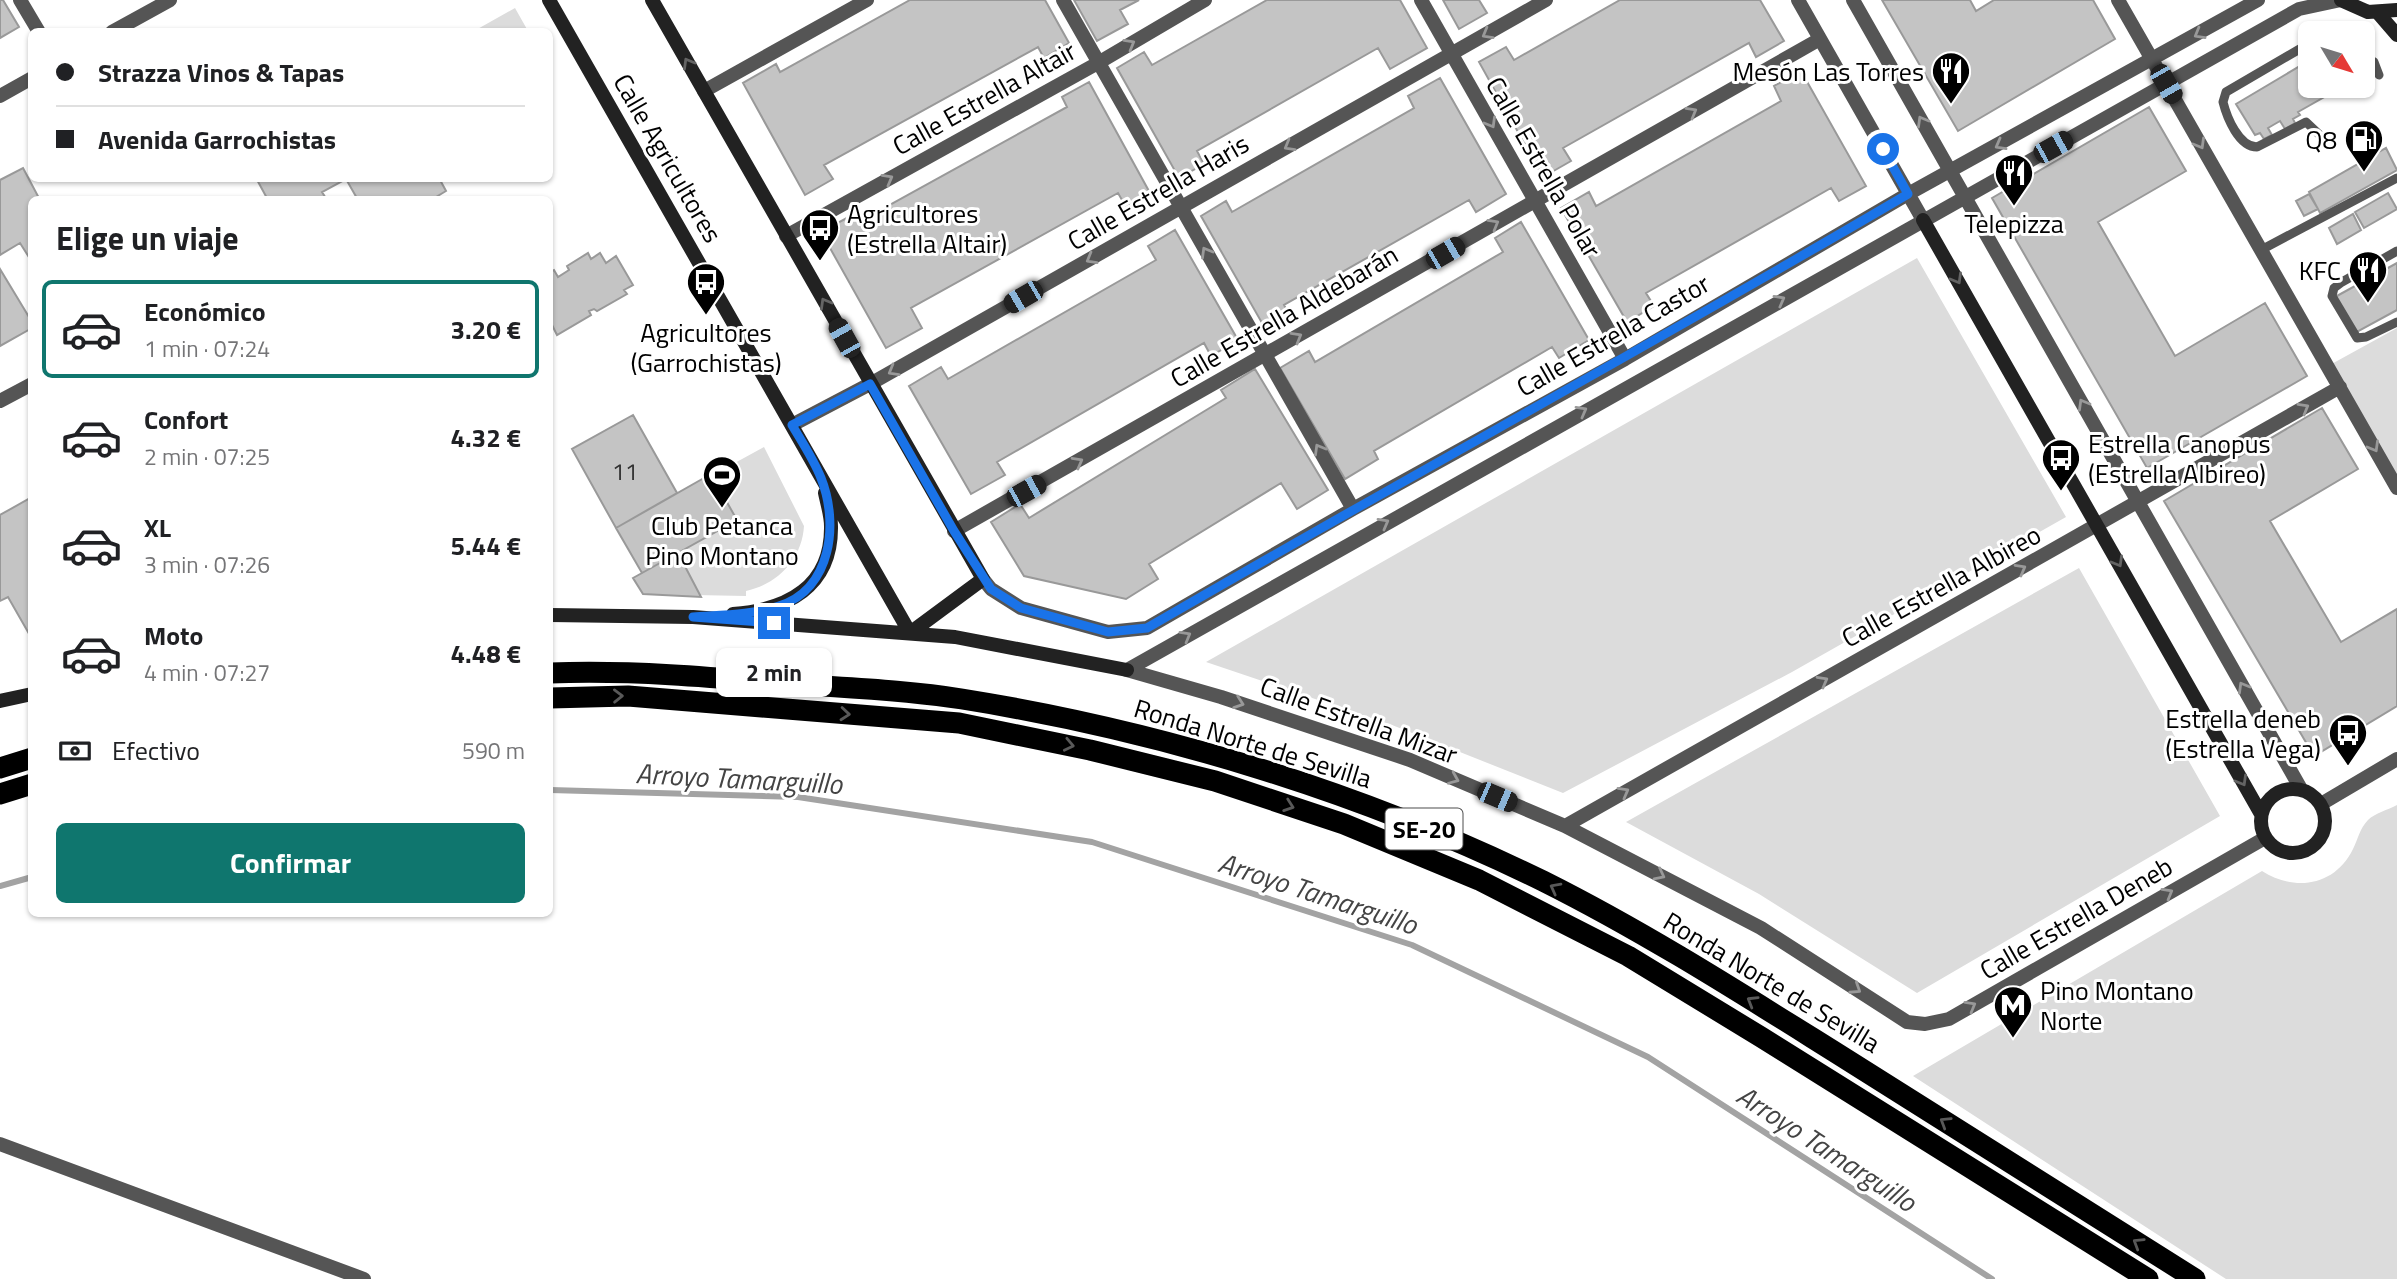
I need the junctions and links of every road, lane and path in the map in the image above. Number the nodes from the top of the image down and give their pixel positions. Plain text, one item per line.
1 (20, 0) edge
2 (550, 0) edge
3 (652, 0) edge
4 (867, 0) edge
5 (1063, 0) edge
6 (1205, 0) edge
7 (1421, 0) edge
8 (1546, 0) edge
9 (1798, 0) edge
10 (1853, 0) edge
11 (2119, 0) edge
12 (2258, 0) edge
13 (2341, 0) edge
14 (165, 1) edge
15 (2397, 10) edge
16 (2378, 13) junction
17 (36, 28) edge
18 (119, 28) edge
19 (2397, 35) edge
20 (1820, 39) junction
21 (2298, 50) edge
22 (1451, 54) junction
23 (2153, 60) junction
24 (1098, 62) junction
25 (2375, 65) edge
26 (2379, 75) dead end
27 (28, 80) edge
28 (2166, 84) junction
29 (704, 91) junction
30 (0, 96) edge
31 (2323, 138) dead end
32 (1951, 172) junction
33 (2397, 178) edge
34 (1908, 194) junction
35 (1965, 196) junction
36 (1535, 201) junction
37 (1181, 208) junction
38 (1923, 220) junction
39 (786, 236) junction
40 (2261, 250) junction
41 (2397, 251) edge
42 (2397, 322) edge
43 (1265, 356) junction
44 (1625, 359) junction
45 (870, 384) junction
46 (28, 386) edge
47 (2340, 387) junction
48 (0, 401) edge
49 (792, 425) junction
50 (821, 478) junction
51 (2397, 488) edge
52 (2139, 503) junction
53 (1353, 509) junction
54 (2098, 526) junction
55 (954, 531) junction
56 (983, 579) junction
57 (553, 615) edge
58 (693, 617) junction
59 (910, 633) junction
60 (1127, 670) junction
61 (553, 673) edge
62 (28, 695) edge
63 (553, 698) edge
64 (0, 701) edge
65 (28, 759) edge
66 (2397, 759) edge
67 (0, 768) edge
68 (28, 785) edge
69 (2301, 789) junction
70 (0, 794) edge
71 (2321, 804) junction
72 (2262, 814) junction
73 (1565, 826) junction
74 (2265, 838) junction
75 (1907, 1023) joint
76 (0, 1144) edge
77 (364, 1279) edge
78 (2148, 1279) edge
79 (2196, 1279) edge

1 - 17 street
2 - 49 street, Calle Agricultores
29 -> 3 street
4 - 29 street
5 - 24 street
24 -> 6 street, Calle Estrella Altair
7 - 22 street, Calle Estrella Polar
8 -> 22 street, Calle Estrella Haris
9 - 20 street
32 -> 10 street
11 - 23 street
12 -> 23 street, Calle Estrella Castor
13 - 16 street
13 - 28 street, Calle Estrella Castor
14 - 18 street
15 - 16 street
16 - 19 street
20 - 34 street
36 -> 20 street, Calle Estrella Aldebarán
21 - 31 lane
22 -> 36 street, Calle Estrella Polar
22 -> 37 street, Calle Estrella Haris
23 - 28 street
23 -> 32 street, Calle Estrella Castor
24 - 37 street
39 -> 24 street, Calle Estrella Altair
25 - 26 lane
27 - 30 street
28 - 35 street, Calle Estrella Castor
28 -> 40 street
29 - 39 street
32 - 34 street, Calle Estrella Castor
32 - 35 street
33 - 40 lane
34 - 38 street
34 - 44 street, Calle Estrella Castor
35 - 38 street, Calle Estrella Castor
52 -> 35 street
43 -> 36 street, Calle Estrella Aldebarán
36 - 44 street, Calle Estrella Polar
43 -> 37 street
37 -> 45 street, Calle Estrella Haris
38 -> 54 street
60 -> 38 street, Calle Estrella Castor
45 -> 39 street
40 - 47 street
41 - 42 lane
53 -> 43 street
55 -> 43 street, Calle Estrella Aldebarán
44 - 53 street, Calle Estrella Castor
45 - 49 street, Calle Estrella Haris
45 - 55 street
46 - 48 street
47 -> 51 street
52 -> 47 street, Calle Estrella Albireo
49 - 50 street, Calle Agricultores
50 - 58 street
50 - 59 street, Calle Agricultores
52 - 54 street, Calle Estrella Albireo
69 -> 52 street
53 - 56 street, Calle Estrella Castor
54 -> 72 street
73 -> 54 street, Calle Estrella Albireo
55 - 56 street
56 - 59 street
57 - 58 street
58 - 59 street, Calle Estrella Mizar
59 - 60 street, Calle Estrella Mizar
60 -> 73 street, Calle Estrella Mizar
79 -> 61 highway, Ronda Norte de Sevilla / SE-20
62 - 64 street
63 -> 78 highway, Ronda Norte de Sevilla / SE-20
65 - 67 highway
66 - 71 street
68 - 70 highway
69 - 71 street
69 - 72 street
71 - 74 street
72 - 74 street
73 -> 75 street, Calle Estrella Mizar
75 -> 74 street, Calle Estrella Deneb
76 - 77 street

